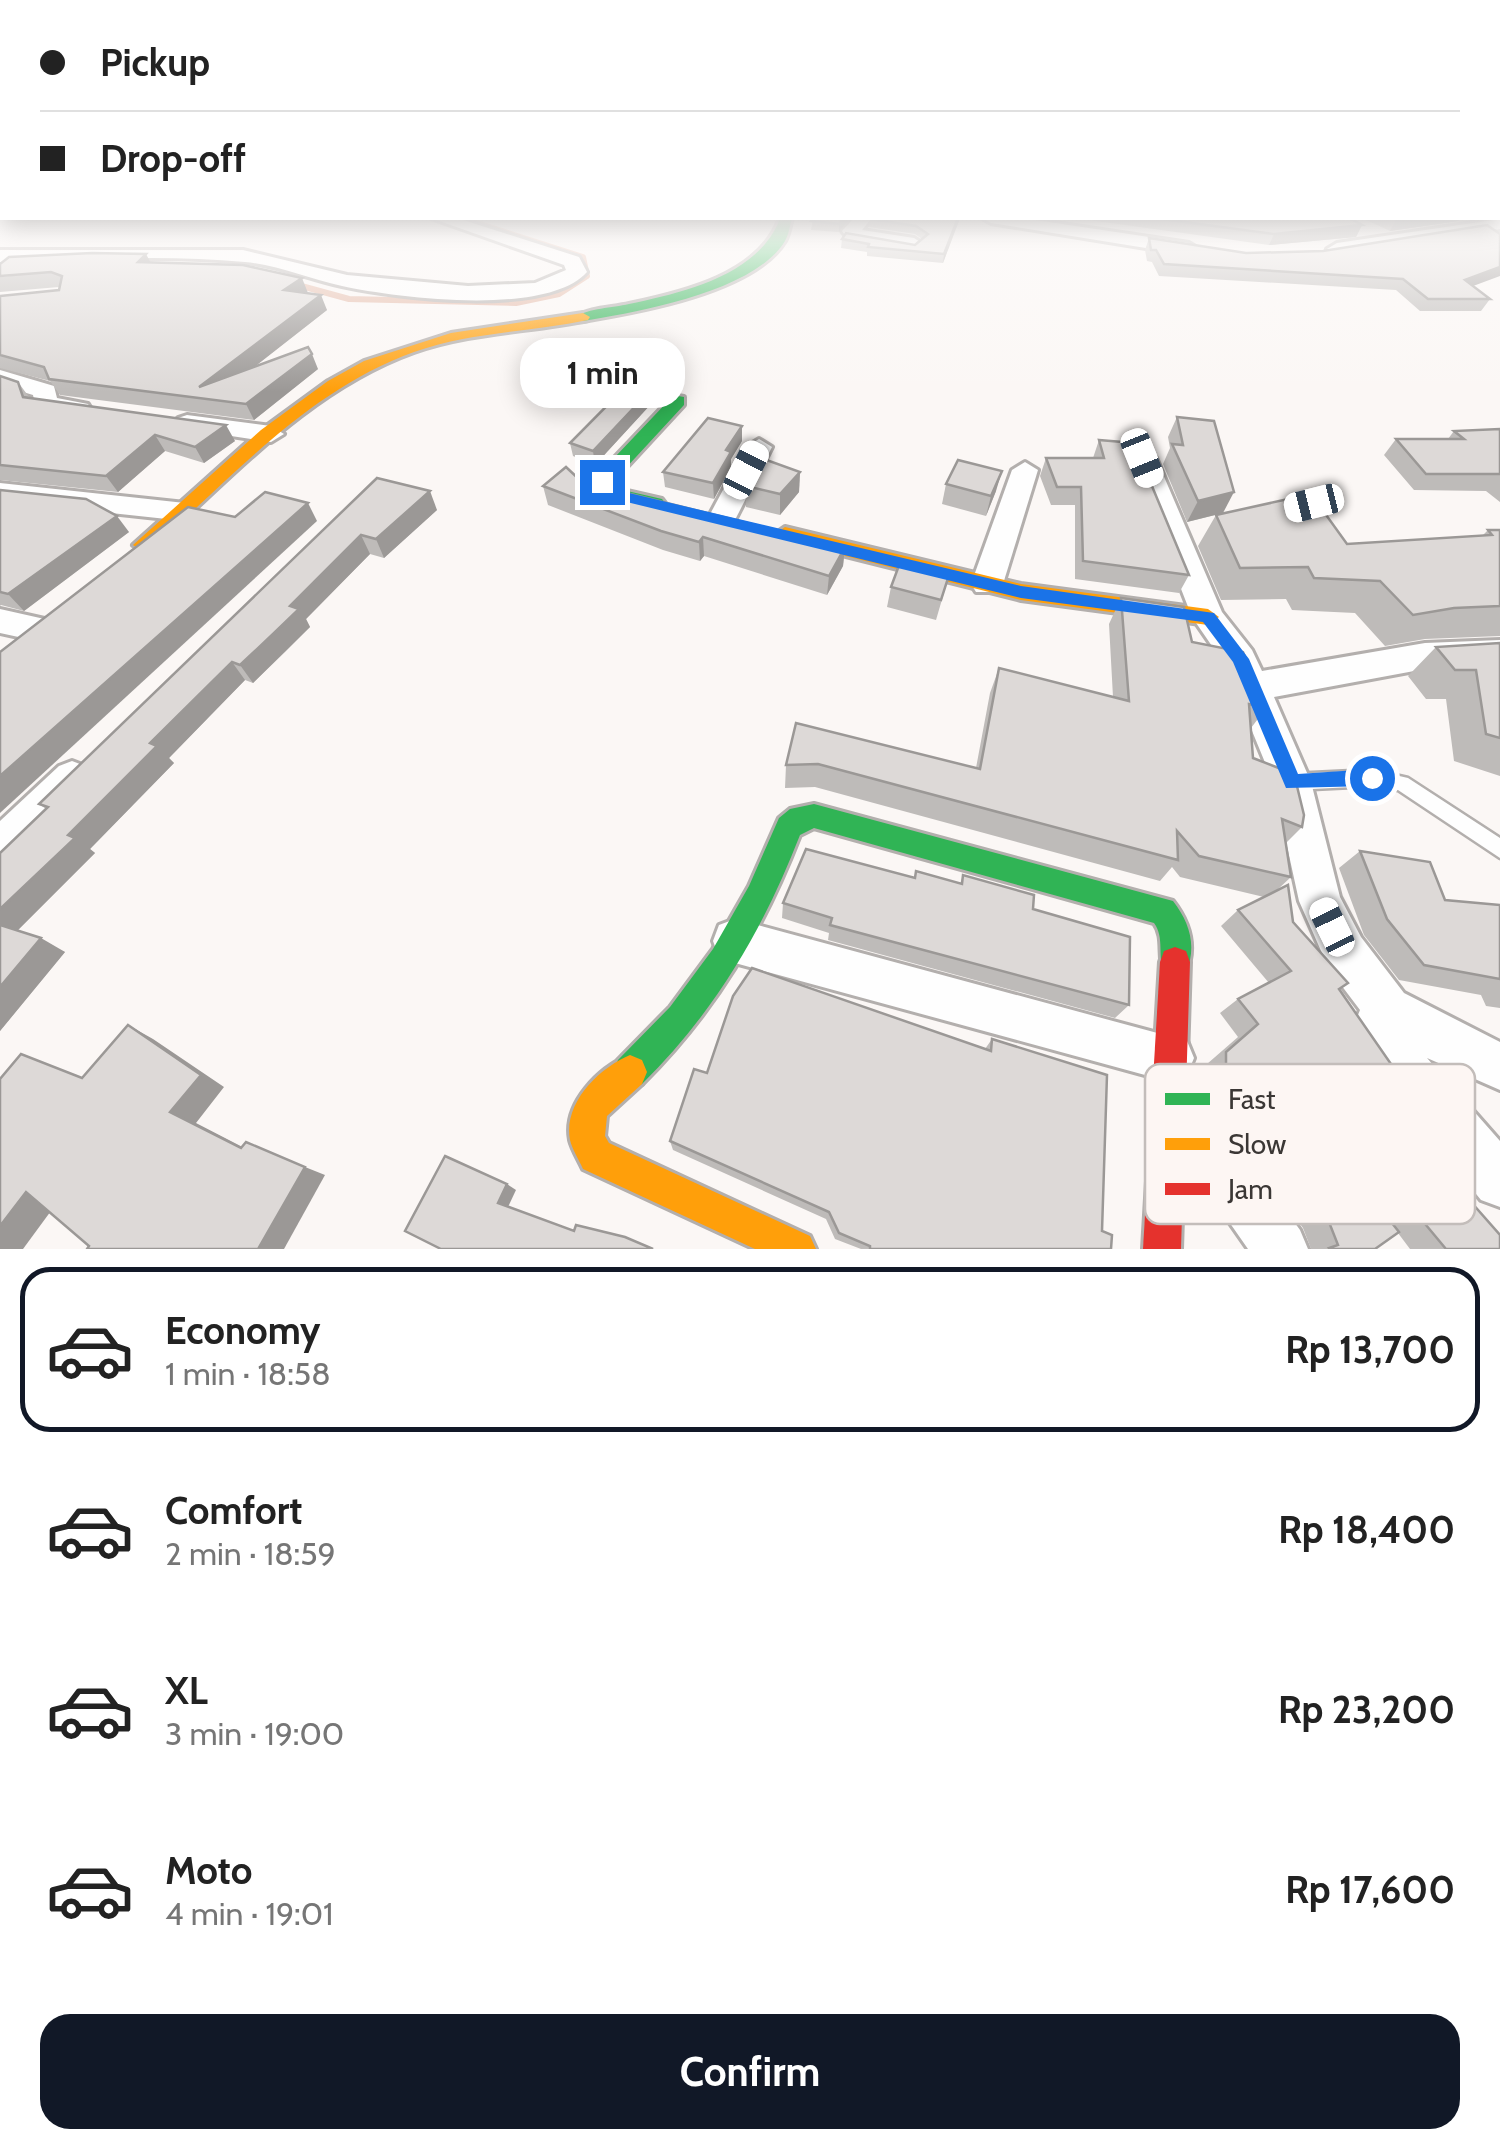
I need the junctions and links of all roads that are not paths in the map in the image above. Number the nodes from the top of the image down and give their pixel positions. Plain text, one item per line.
1 (325, 275) edge
2 (575, 275) edge
3 (726, 275) edge
4 (0, 378) edge
5 (678, 401) dead end
6 (101, 412) edge
7 (158, 419) edge
8 (272, 434) junction
9 (759, 446) dead end
10 (1142, 458) edge
11 (1025, 470) dead end
12 (0, 492) edge
13 (186, 512) junction
14 (722, 518) junction
15 (126, 558) edge
16 (987, 584) junction
17 (1208, 617) junction
18 (1500, 653) edge
19 (1252, 687) junction
20 (98, 754) edge
21 (1292, 782) junction
22 (0, 847) edge
23 (1500, 849) edge
24 (734, 941) junction
25 (1388, 1008) junction
26 (1170, 1064) edge
27 (1402, 1064) edge
28 (1500, 1066) edge
29 (1145, 1068) edge
30 (1475, 1151) edge
31 (1500, 1181) edge
32 (1163, 1224) edge
33 (1265, 1224) edge
34 (797, 1249) edge
35 (1162, 1249) edge
36 (1281, 1249) edge

1 - 2 street
3 - 8 street
4 - 6 street
5 - 14 street
7 - 8 street
8 - 13 street
9 - 14 street
10 - 17 street
11 - 16 street
12 - 13 street
13 - 15 street
14 - 16 street
16 - 17 street
17 - 19 street
18 - 19 street
19 - 21 street
20 - 22 street
21 - 23 lane
21 - 25 street
24 - 26 street
24 - 29 street
24 - 34 street
25 - 27 street
25 - 28 street
30 - 31 street
32 - 35 street
33 - 36 street

